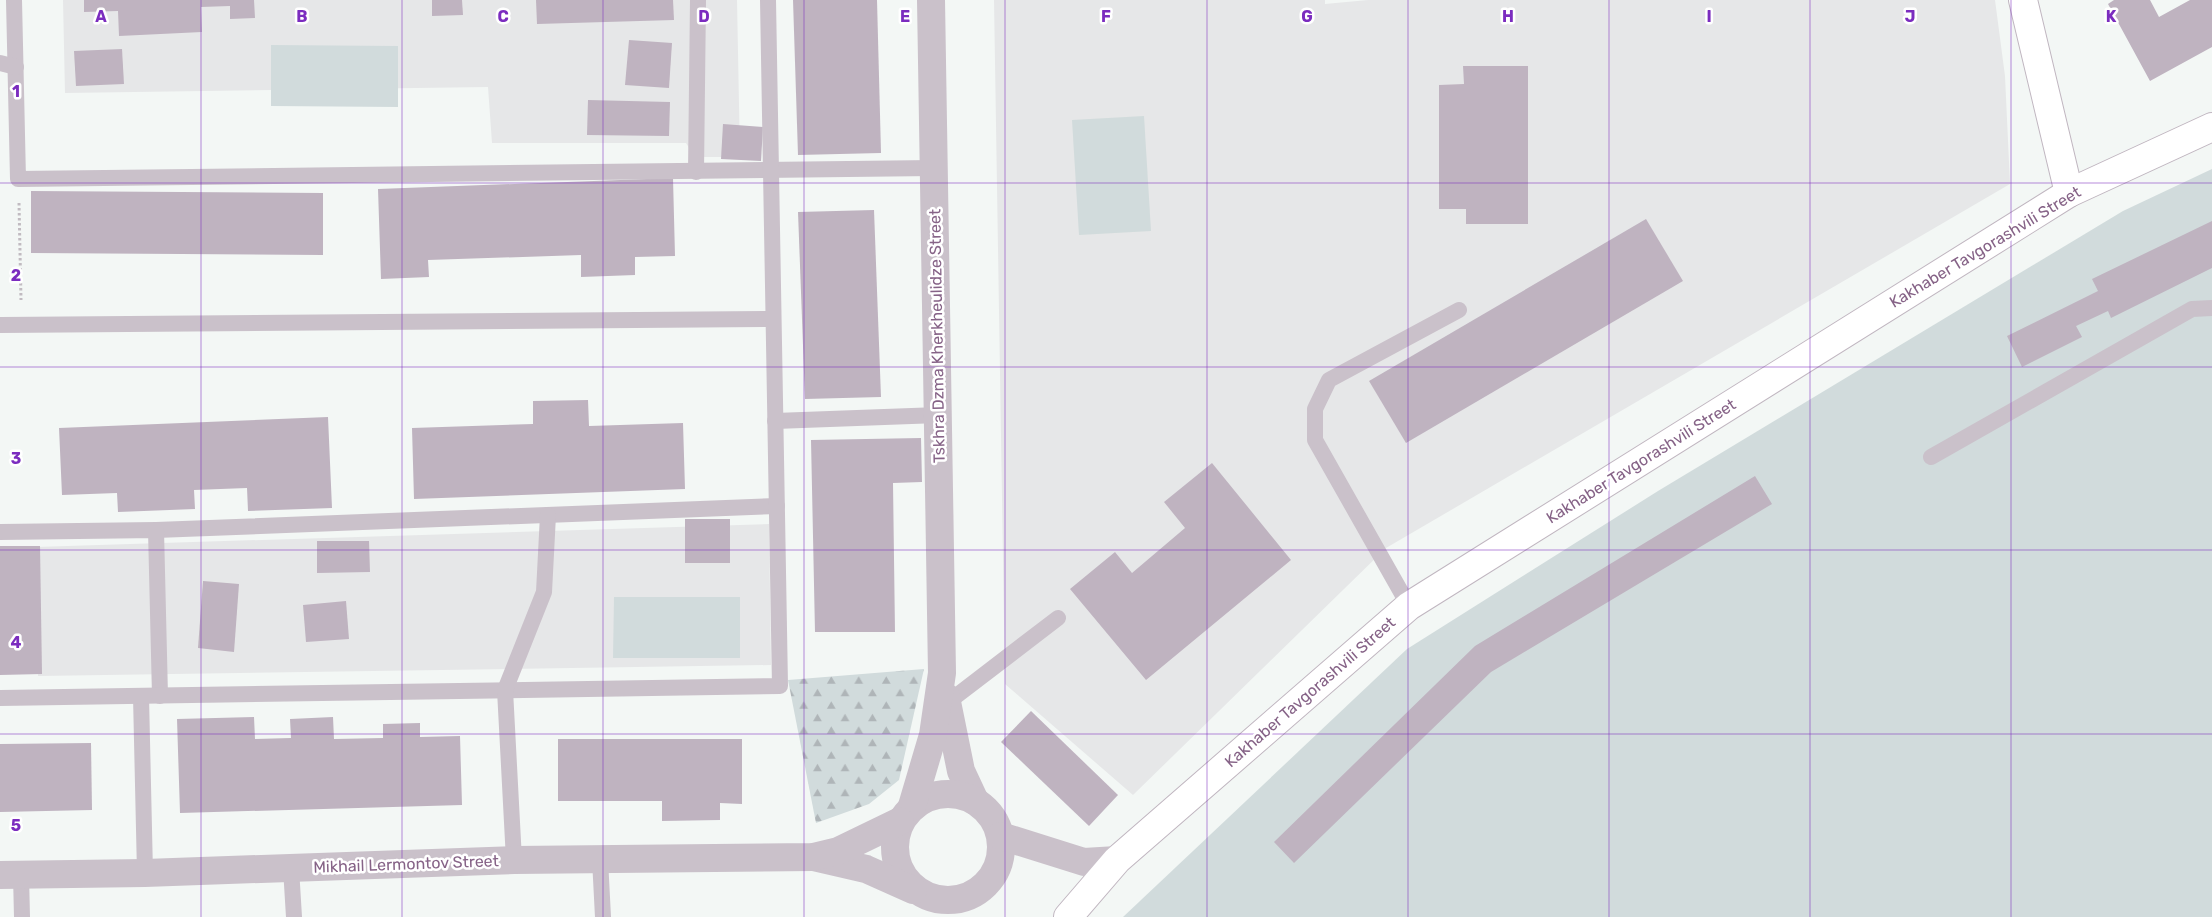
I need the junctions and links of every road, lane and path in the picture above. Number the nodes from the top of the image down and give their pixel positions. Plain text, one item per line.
1 (14, 0) edge
2 (698, 0) edge
3 (768, 0) edge
4 (931, 0) edge
5 (2023, 0) edge
6 (8, 65) edge
7 (2212, 127) edge
8 (934, 168) junction
9 (771, 171) junction
10 (696, 172) junction
11 (18, 178) junction
12 (2069, 193) junction
13 (2212, 308) edge
14 (1459, 310) dead end
15 (773, 319) junction
16 (0, 325) edge
17 (21, 325) junction
18 (939, 415) junction
19 (775, 421) junction
20 (1931, 458) dead end
21 (777, 506) junction
22 (548, 515) junction
23 (156, 530) junction
24 (0, 532) edge
25 (1409, 606) junction
26 (1058, 618) dead end
27 (942, 673) junction
28 (505, 690) junction
29 (141, 696) junction
30 (160, 696) junction
31 (0, 698) edge
32 (947, 703) junction
33 (975, 801) junction
34 (906, 813) junction
35 (1001, 836) junction
36 (813, 857) junction
37 (600, 859) junction
38 (514, 860) junction
39 (1116, 860) junction
40 (291, 868) junction
41 (145, 873) junction
42 (10, 875) edge
43 (918, 893) junction
44 (958, 909) edge
45 (22, 917) edge
46 (294, 917) edge
47 (603, 917) edge
48 (1068, 917) edge

1 - 6 lane
2 - 10 lane
3 - 9 lane
4 - 8 street, Tskhra Dzma Kherkheulidze Street
5 - 12 street
6 - 11 lane
7 - 12 street, Kakhaber Tavgorashvili Street
8 - 9 lane
8 - 18 street, Tskhra Dzma Kherkheulidze Street
9 - 10 lane
9 - 15 lane
10 - 11 lane
11 - 17 path
12 - 25 street, Kakhaber Tavgorashvili Street
13 - 20 lane
14 - 25 lane
15 - 17 lane
15 - 19 lane
16 - 17 lane
18 - 19 lane
18 - 27 street, Tskhra Dzma Kherkheulidze Street
19 - 21 lane
21 - 22 lane
21 - 28 lane
22 - 23 lane
22 - 28 lane
23 - 24 lane
23 - 30 lane
25 - 39 street, Kakhaber Tavgorashvili Street
26 - 32 lane
27 - 32 street, Tskhra Dzma Kherkheulidze Street
27 - 34 street, Tskhra Dzma Kherkheulidze Street
28 - 30 lane
28 - 38 lane
29 - 30 lane
29 - 31 lane
29 - 41 lane
32 - 33 street, Tskhra Dzma Kherkheulidze Street
33 - 34 street
33 - 35 street
34 - 36 street, Mikhail Lermontov Street
34 - 43 street
35 - 39 street
35 - 44 street
36 - 37 street, Mikhail Lermontov Street
36 - 43 street, Mikhail Lermontov Street
37 - 38 street, Mikhail Lermontov Street
37 - 47 lane
38 - 40 street, Mikhail Lermontov Street
39 - 48 street, Kakhaber Tavgorashvili Street
40 - 41 street, Mikhail Lermontov Street
40 - 46 lane
41 - 42 street, Mikhail Lermontov Street
42 - 45 lane
43 - 44 street

